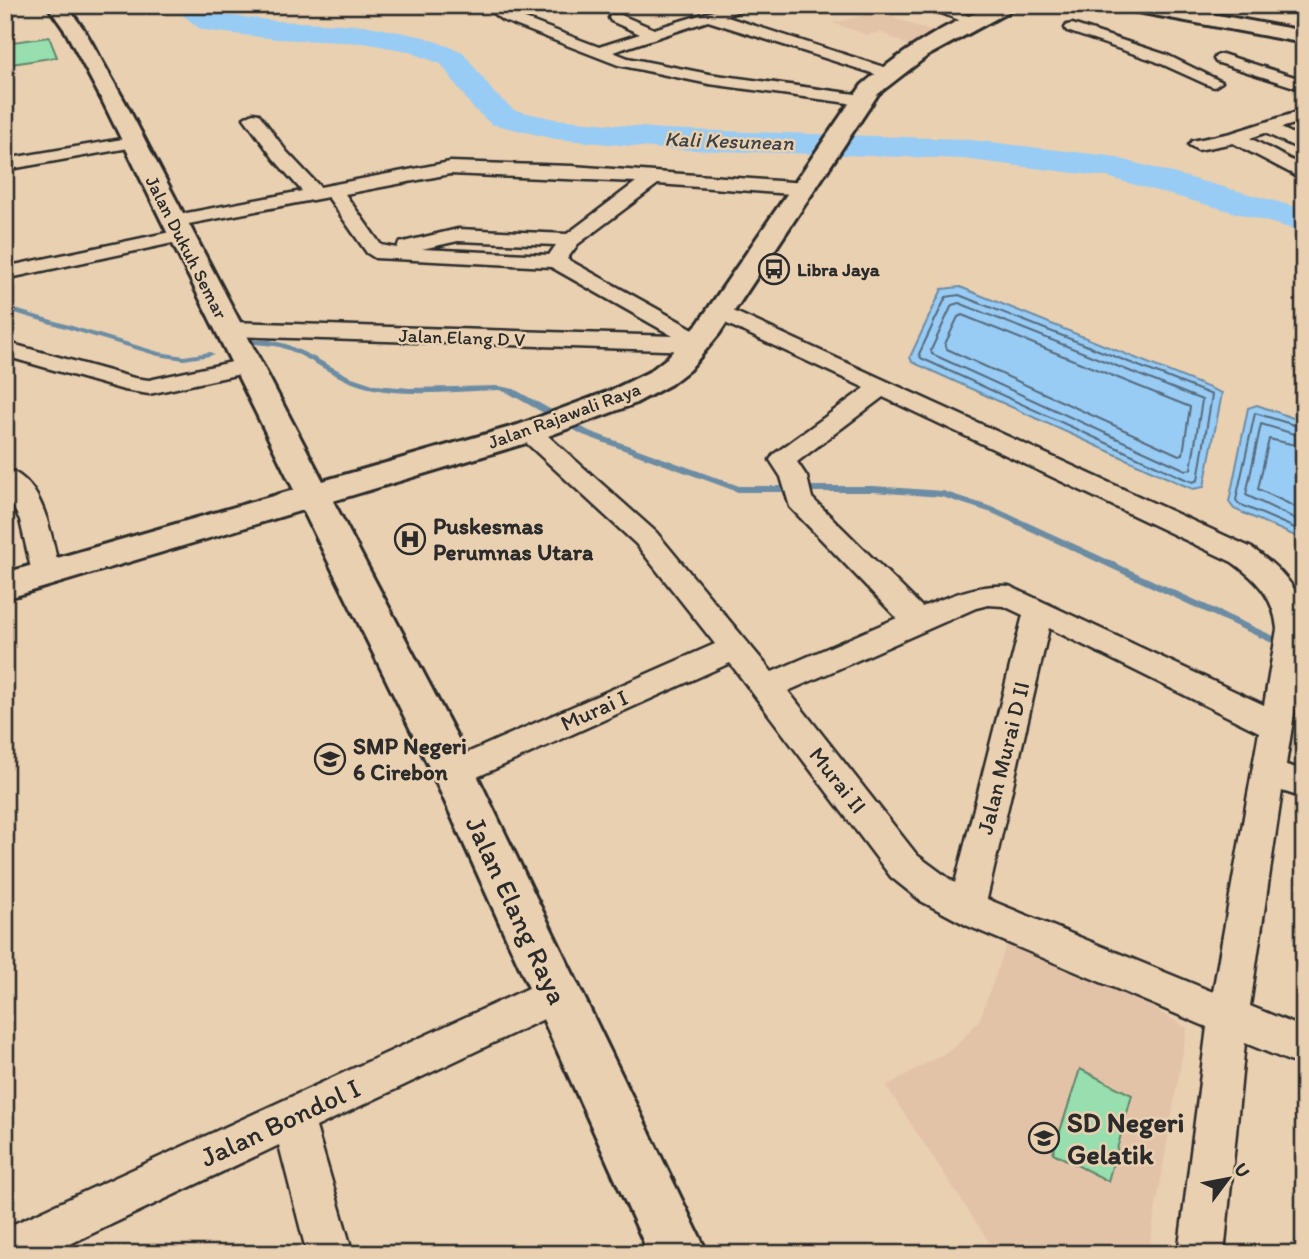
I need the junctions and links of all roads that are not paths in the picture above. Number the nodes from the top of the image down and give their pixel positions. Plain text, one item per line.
1 (56, 5) edge
2 (489, 5) edge
3 (687, 5) edge
4 (751, 5) edge
5 (929, 5) edge
6 (1012, 5) edge
7 (1132, 5) edge
8 (1157, 7) edge
9 (710, 15) junction
10 (616, 18) dead end
11 (976, 22) junction
12 (1072, 28) dead end
13 (653, 34) junction
14 (1304, 37) edge
15 (599, 52) junction
16 (1222, 59) dead end
17 (1254, 69) junction
18 (887, 73) junction
19 (1214, 82) junction
20 (1304, 85) edge
21 (1189, 89) dead end
22 (856, 109) junction
23 (1304, 115) edge
24 (253, 118) dead end
25 (1266, 127) junction
26 (1235, 137) junction
27 (134, 142) junction
28 (1198, 145) dead end
29 (1304, 146) edge
30 (5, 164) edge
31 (1304, 174) edge
32 (654, 178) junction
33 (805, 189) junction
34 (325, 193) junction
35 (176, 228) junction
36 (570, 240) junction
37 (382, 254) junction
38 (555, 261) junction
39 (5, 273) edge
40 (720, 312) junction
41 (229, 329) junction
42 (697, 343) junction
43 (5, 349) edge
44 (246, 366) junction
45 (882, 387) junction
46 (536, 429) junction
47 (5, 477) edge
48 (311, 495) junction
49 (46, 573) junction
50 (5, 586) edge
51 (1039, 610) junction
52 (918, 621) junction
53 (735, 648) junction
54 (767, 687) junction
55 (1277, 726) junction
56 (454, 773) junction
57 (1287, 779) edge
58 (967, 907) junction
59 (555, 994) junction
60 (1228, 1019) junction
61 (1304, 1048) edge
62 (292, 1116) junction
63 (29, 1246) edge
64 (330, 1254) edge
65 (679, 1254) edge
66 (1200, 1254) edge

1 - 27 street, Jalan Dukuh Semar
2 - 15 street
3 - 9 street
4 - 9 street
5 - 11 street
6 - 11 street, Jalan Rajawali Raya
7 - 8 street
8 - 14 street
9 - 13 street
9 - 18 street
10 - 13 street
11 - 18 street, Jalan Rajawali Raya
12 - 19 street
13 - 15 street
15 - 22 street
16 - 17 street
17 - 19 street
17 - 20 street
18 - 22 street, Jalan Rajawali Raya
19 - 21 street
22 - 33 street, Jalan Rajawali Raya
23 - 25 street
24 - 34 street
25 - 26 street
25 - 29 street
26 - 28 street
26 - 31 street
27 - 30 street
27 - 35 street, Jalan Dukuh Semar
32 - 33 street
32 - 34 street
32 - 36 street
33 - 40 street, Jalan Rajawali Raya
34 - 35 street
34 - 37 street
35 - 39 street
35 - 41 street, Jalan Dukuh Semar
36 - 37 street
36 - 38 street
37 - 38 street
38 - 42 street
40 - 42 street, Jalan Rajawali Raya
40 - 45 street
41 - 42 street, Jalan Elang D V
41 - 44 street, Jalan Dukuh Semar
42 - 46 street, Jalan Rajawali Raya
43 - 44 street
44 - 48 street, Jalan Dukuh Semar
45 - 52 street
45 - 55 street
46 - 48 street, Jalan Rajawali Raya
46 - 53 street, Murai II
47 - 49 street
48 - 49 street, Jalan Rajawali Raya
48 - 56 street, Jalan Elang Raya
49 - 50 street, Jalan Rajawali Raya
51 - 52 street
51 - 55 street
51 - 58 street, Jalan Murai D II
52 - 54 street
53 - 54 street, Murai II
53 - 56 street, Murai I
54 - 58 street, Murai II
55 - 57 street
56 - 59 street, Jalan Elang Raya
57 - 60 street
58 - 60 street, Murai II
59 - 62 street, Jalan Bondol I
59 - 65 street, Jalan Elang Raya
60 - 61 street, Murai II
60 - 66 street
62 - 63 street, Jalan Bondol I
62 - 64 street

